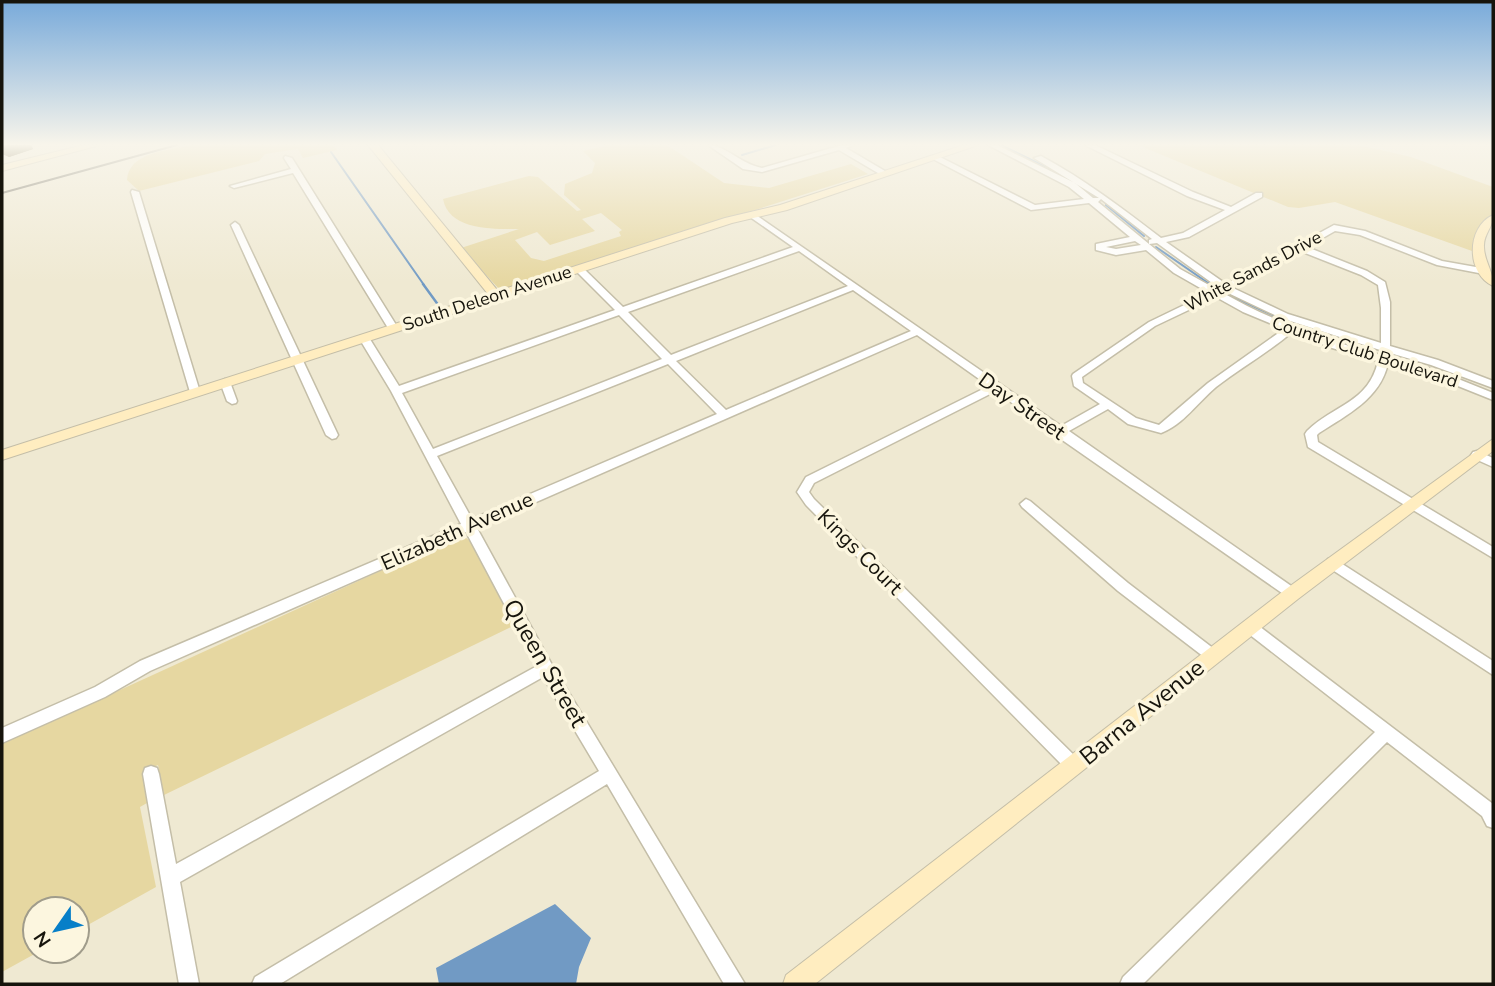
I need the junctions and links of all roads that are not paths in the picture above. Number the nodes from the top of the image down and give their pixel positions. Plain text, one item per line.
1 (308, 191) edge
2 (410, 191) edge
3 (831, 191) edge
4 (1000, 191) edge
5 (1078, 191) edge
6 (1094, 191) edge
7 (1184, 191) edge
8 (135, 192) dead end
9 (1259, 195) dead end
10 (1107, 199) junction
11 (1093, 201) junction
12 (1231, 210) junction
13 (754, 215) junction
14 (1493, 218) edge
15 (234, 225) dead end
16 (1156, 241) junction
17 (1141, 243) junction
18 (800, 248) junction
19 (1301, 248) junction
20 (579, 269) junction
21 (1484, 271) junction
22 (1493, 282) edge
23 (853, 287) junction
24 (1226, 288) junction
25 (1215, 294) junction
26 (495, 295) junction
27 (621, 311) junction
28 (393, 328) junction
29 (1289, 329) junction
30 (916, 332) junction
31 (364, 338) junction
32 (1386, 355) junction
33 (298, 359) junction
34 (670, 360) junction
35 (225, 382) junction
36 (1493, 385) edge
37 (996, 387) junction
38 (396, 391) junction
39 (195, 392) junction
40 (1493, 397) edge
41 (232, 401) dead end
42 (1107, 405) junction
43 (724, 415) junction
44 (1059, 432) junction
45 (332, 435) dead end
46 (429, 454) junction
47 (1488, 454) edge
48 (2, 455) edge
49 (1026, 504) dead end
50 (1413, 506) junction
51 (469, 526) junction
52 (1493, 553) edge
53 (1333, 563) junction
54 (1292, 594) junction
55 (1250, 627) junction
56 (1213, 656) junction
57 (546, 668) junction
58 (1493, 669) edge
59 (1386, 732) junction
60 (2, 736) edge
61 (1074, 766) junction
62 (151, 774) dead end
63 (609, 774) junction
64 (1493, 820) edge
65 (171, 877) junction
66 (190, 984) edge
67 (262, 984) edge
68 (734, 984) edge
69 (795, 984) edge
70 (1130, 984) edge

1 - 28 street
2 - 26 street
3 - 13 street, South Deleon Avenue
4 - 11 street
5 - 11 street, Country Club Boulevard
6 - 10 street, Country Club Boulevard
7 - 12 street
8 - 39 street
9 - 12 street
10 - 11 street
10 - 16 street, Country Club Boulevard
11 - 17 street, Country Club Boulevard
12 - 16 street
13 - 18 street, Day Street
13 - 20 street, South Deleon Avenue
14 - 21 street
15 - 33 street
16 - 17 street
16 - 24 street, Country Club Boulevard
17 - 25 street, Country Club Boulevard
18 - 23 street, Day Street
18 - 27 street
19 - 21 street, White Sands Drive
19 - 24 street, White Sands Drive
19 - 32 street
20 - 26 street, South Deleon Avenue
20 - 27 street
21 - 22 street
23 - 30 street, Day Street
23 - 34 street
24 - 25 street, White Sands Drive
24 - 32 street, Country Club Boulevard
25 - 29 street, Country Club Boulevard
25 - 42 street, White Sands Drive
26 - 28 street, South Deleon Avenue
27 - 34 street
27 - 38 street
28 - 31 street, South Deleon Avenue
29 - 32 street, Country Club Boulevard
29 - 42 street
30 - 37 street, Day Street
30 - 43 street, Elizabeth Avenue
31 - 33 street, South Deleon Avenue
31 - 38 street, Queen Street
32 - 36 street, Country Club Boulevard
32 - 40 street, Country Club Boulevard
32 - 50 street
33 - 35 street, South Deleon Avenue
33 - 45 street
34 - 43 street
34 - 46 street
35 - 39 street, South Deleon Avenue
35 - 41 street
37 - 44 street, Day Street
37 - 61 street, Kings Court
38 - 46 street, Queen Street
39 - 48 street, South Deleon Avenue
42 - 44 street
43 - 51 street, Elizabeth Avenue
44 - 54 street, Day Street
46 - 51 street, Queen Street
47 - 50 street, Barna Avenue
49 - 56 street
50 - 52 street
50 - 53 street, Barna Avenue
51 - 57 street, Queen Street
51 - 60 street, Elizabeth Avenue
53 - 54 street, Barna Avenue
53 - 58 street
54 - 55 street, Barna Avenue
55 - 56 street, Barna Avenue
55 - 59 street
56 - 61 street, Barna Avenue
57 - 63 street, Queen Street
57 - 65 street
59 - 64 street
59 - 70 street
61 - 69 street, Barna Avenue
62 - 65 street
63 - 67 street
63 - 68 street, Queen Street
65 - 66 street

